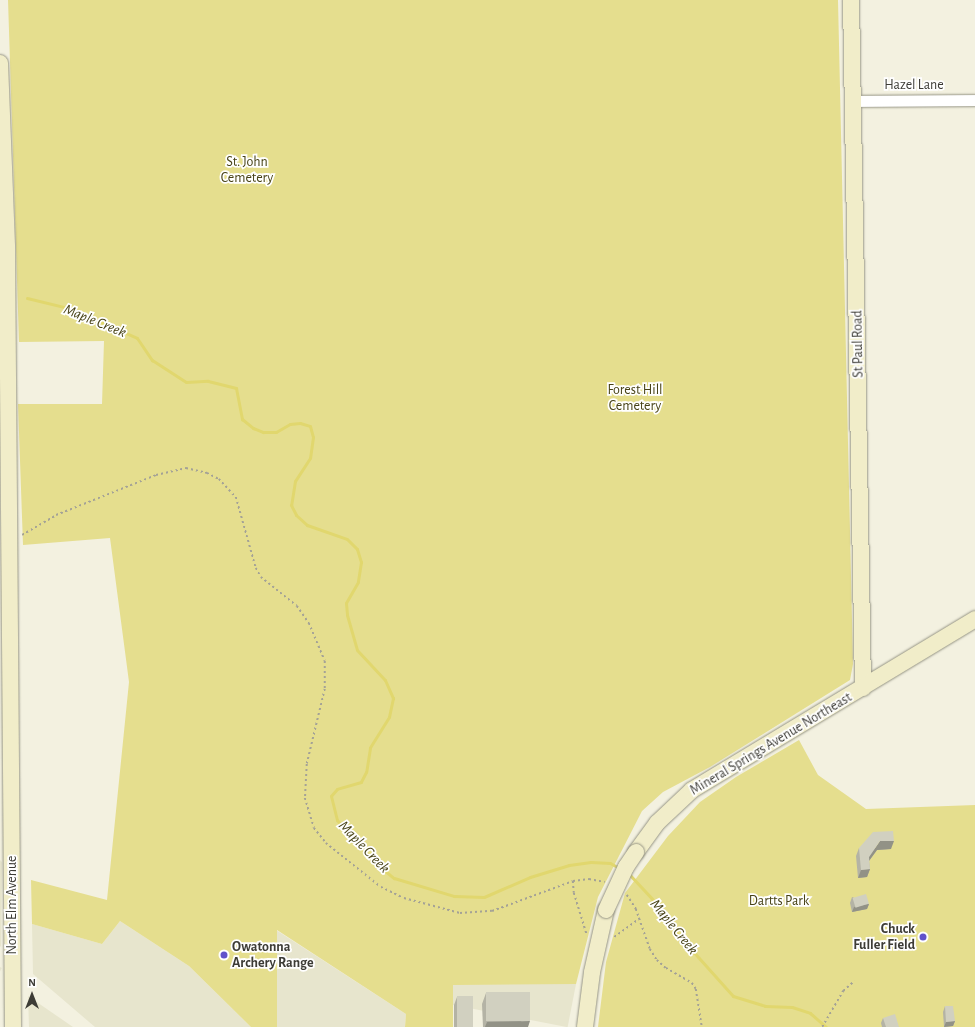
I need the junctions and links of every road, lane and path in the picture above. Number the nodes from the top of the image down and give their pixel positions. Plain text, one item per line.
1 (851, 0) edge
2 (0, 63) edge
3 (854, 100) junction
4 (975, 100) edge
5 (2, 177) edge
6 (6, 545) edge
7 (974, 623) edge
8 (863, 688) junction
9 (5, 695) edge
10 (598, 942) junction
11 (854, 981) dead end
12 (13, 1027) edge
13 (584, 1027) edge
14 (702, 1027) edge
15 (822, 1027) edge

1 - 3 street, St Paul Road
2 - 5 street, North Elm Avenue
3 - 4 street, Hazel Lane
3 - 8 street, St Paul Road
5 - 6 street, North Elm Avenue
6 - 9 street, North Elm Avenue
6 - 10 path
7 - 8 street, Mineral Springs Avenue Northeast
8 - 10 street, Mineral Springs Avenue Northeast, bridge
9 - 12 street, North Elm Avenue
10 - 13 street, Mineral Springs Avenue Northeast
10 - 14 path
11 - 15 path

